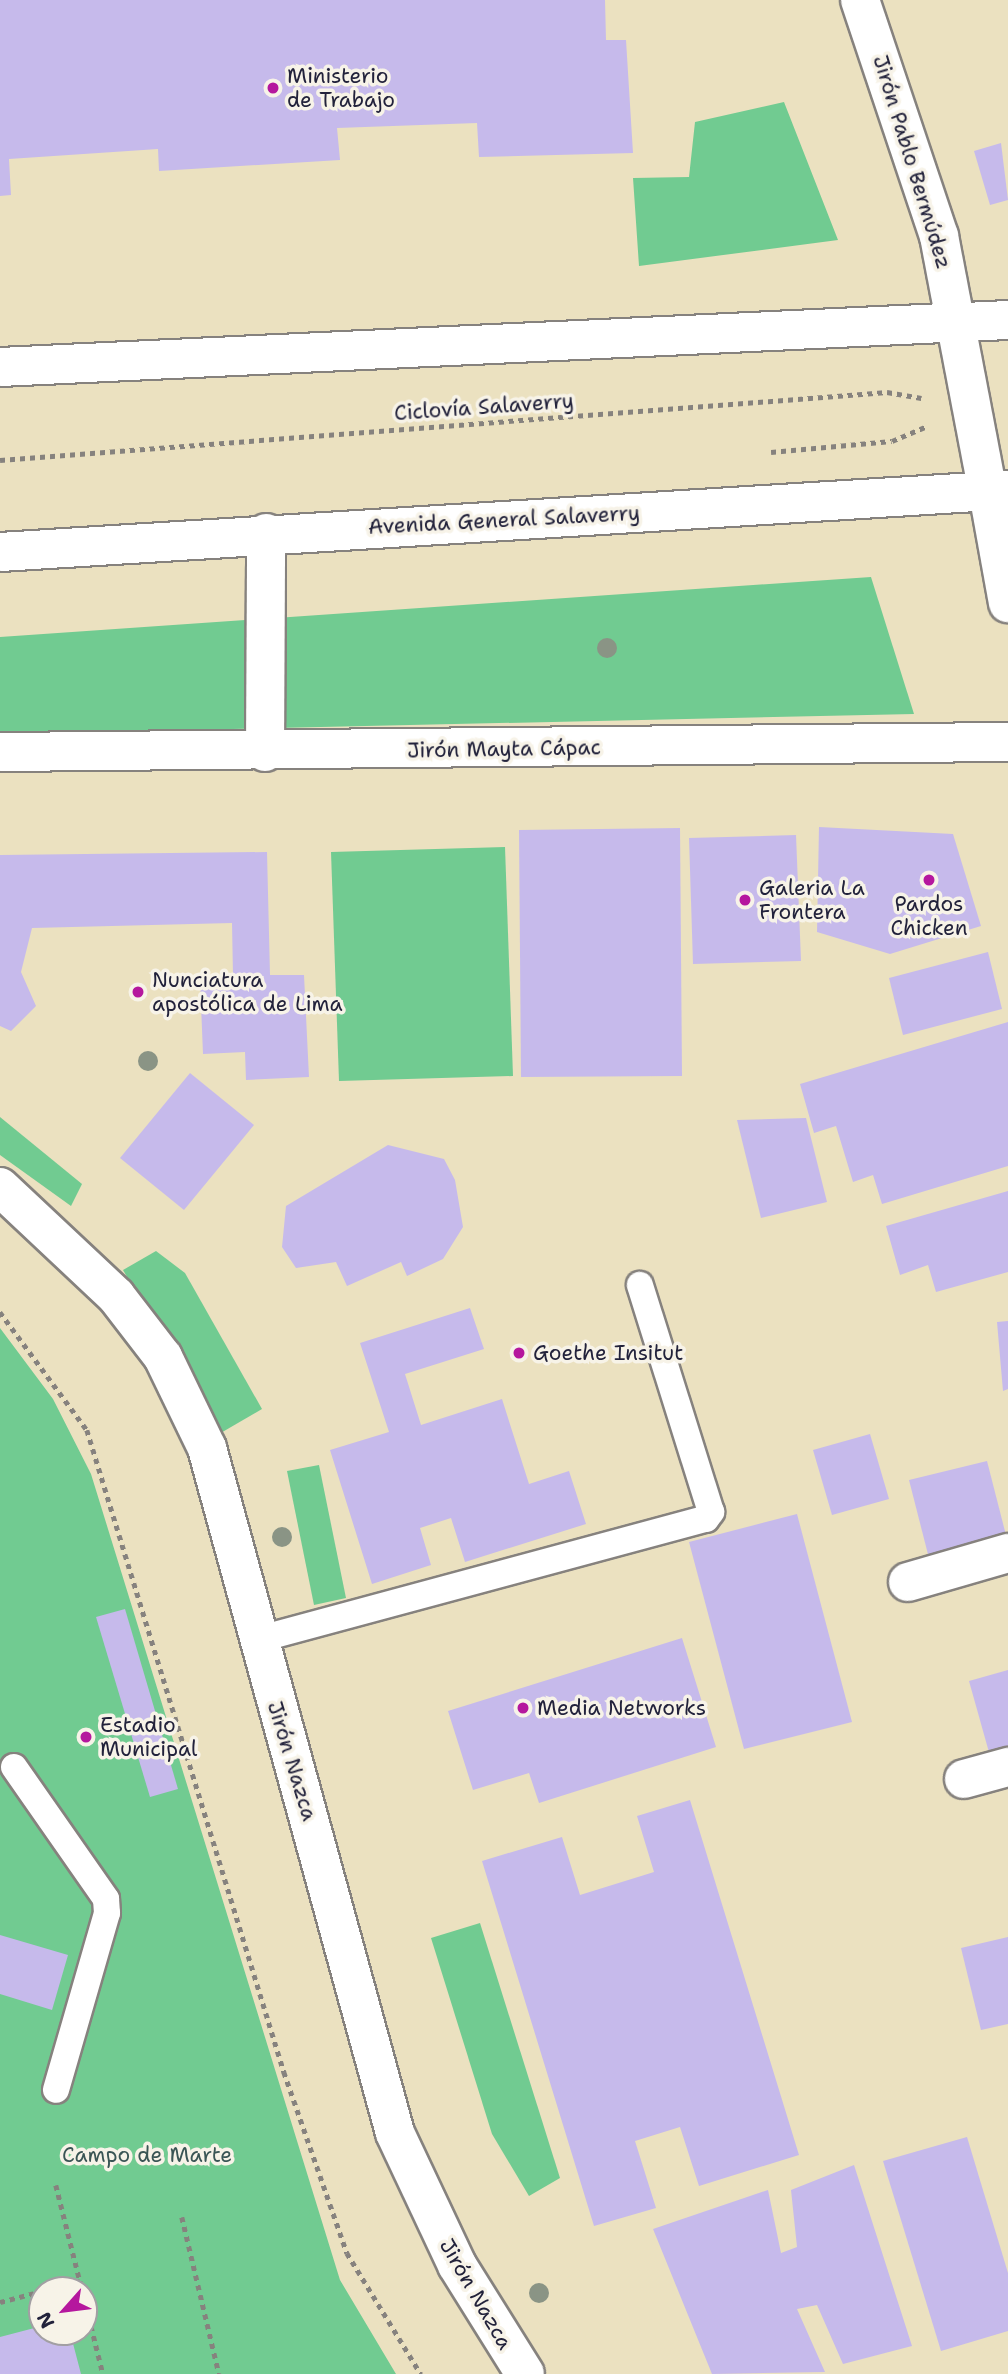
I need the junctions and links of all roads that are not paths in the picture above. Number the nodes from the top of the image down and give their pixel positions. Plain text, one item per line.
1 (860, 0) edge
2 (1008, 320) edge
3 (958, 322) junction
4 (0, 367) edge
5 (998, 491) edge
6 (266, 533) junction
7 (0, 552) edge
8 (1008, 603) edge
9 (1008, 742) edge
10 (0, 752) edge
11 (265, 752) junction
12 (0, 1187) edge
13 (640, 1285) dead end
14 (1008, 1553) edge
15 (908, 1582) dead end
16 (256, 1640) junction
17 (14, 1767) dead end
18 (1008, 1767) edge
19 (964, 1779) dead end
20 (56, 2090) dead end
21 (525, 2374) edge

1 - 3 street, Jirón Pablo Bermúdez
2 - 3 street
3 - 4 street
3 - 5 street, Jirón Pablo Bermúdez
5 - 6 street, Avenida General Salaverry
5 - 8 street, Jirón Pablo Bermúdez
6 - 7 street, Avenida General Salaverry
6 - 11 street
9 - 11 street, Jirón Mayta Cápac
10 - 11 street, Jirón Mayta Cápac
12 - 16 street, Jirón Nazca
13 - 16 lane
14 - 15 street
16 - 21 street, Jirón Nazca
17 - 20 lane
18 - 19 street

